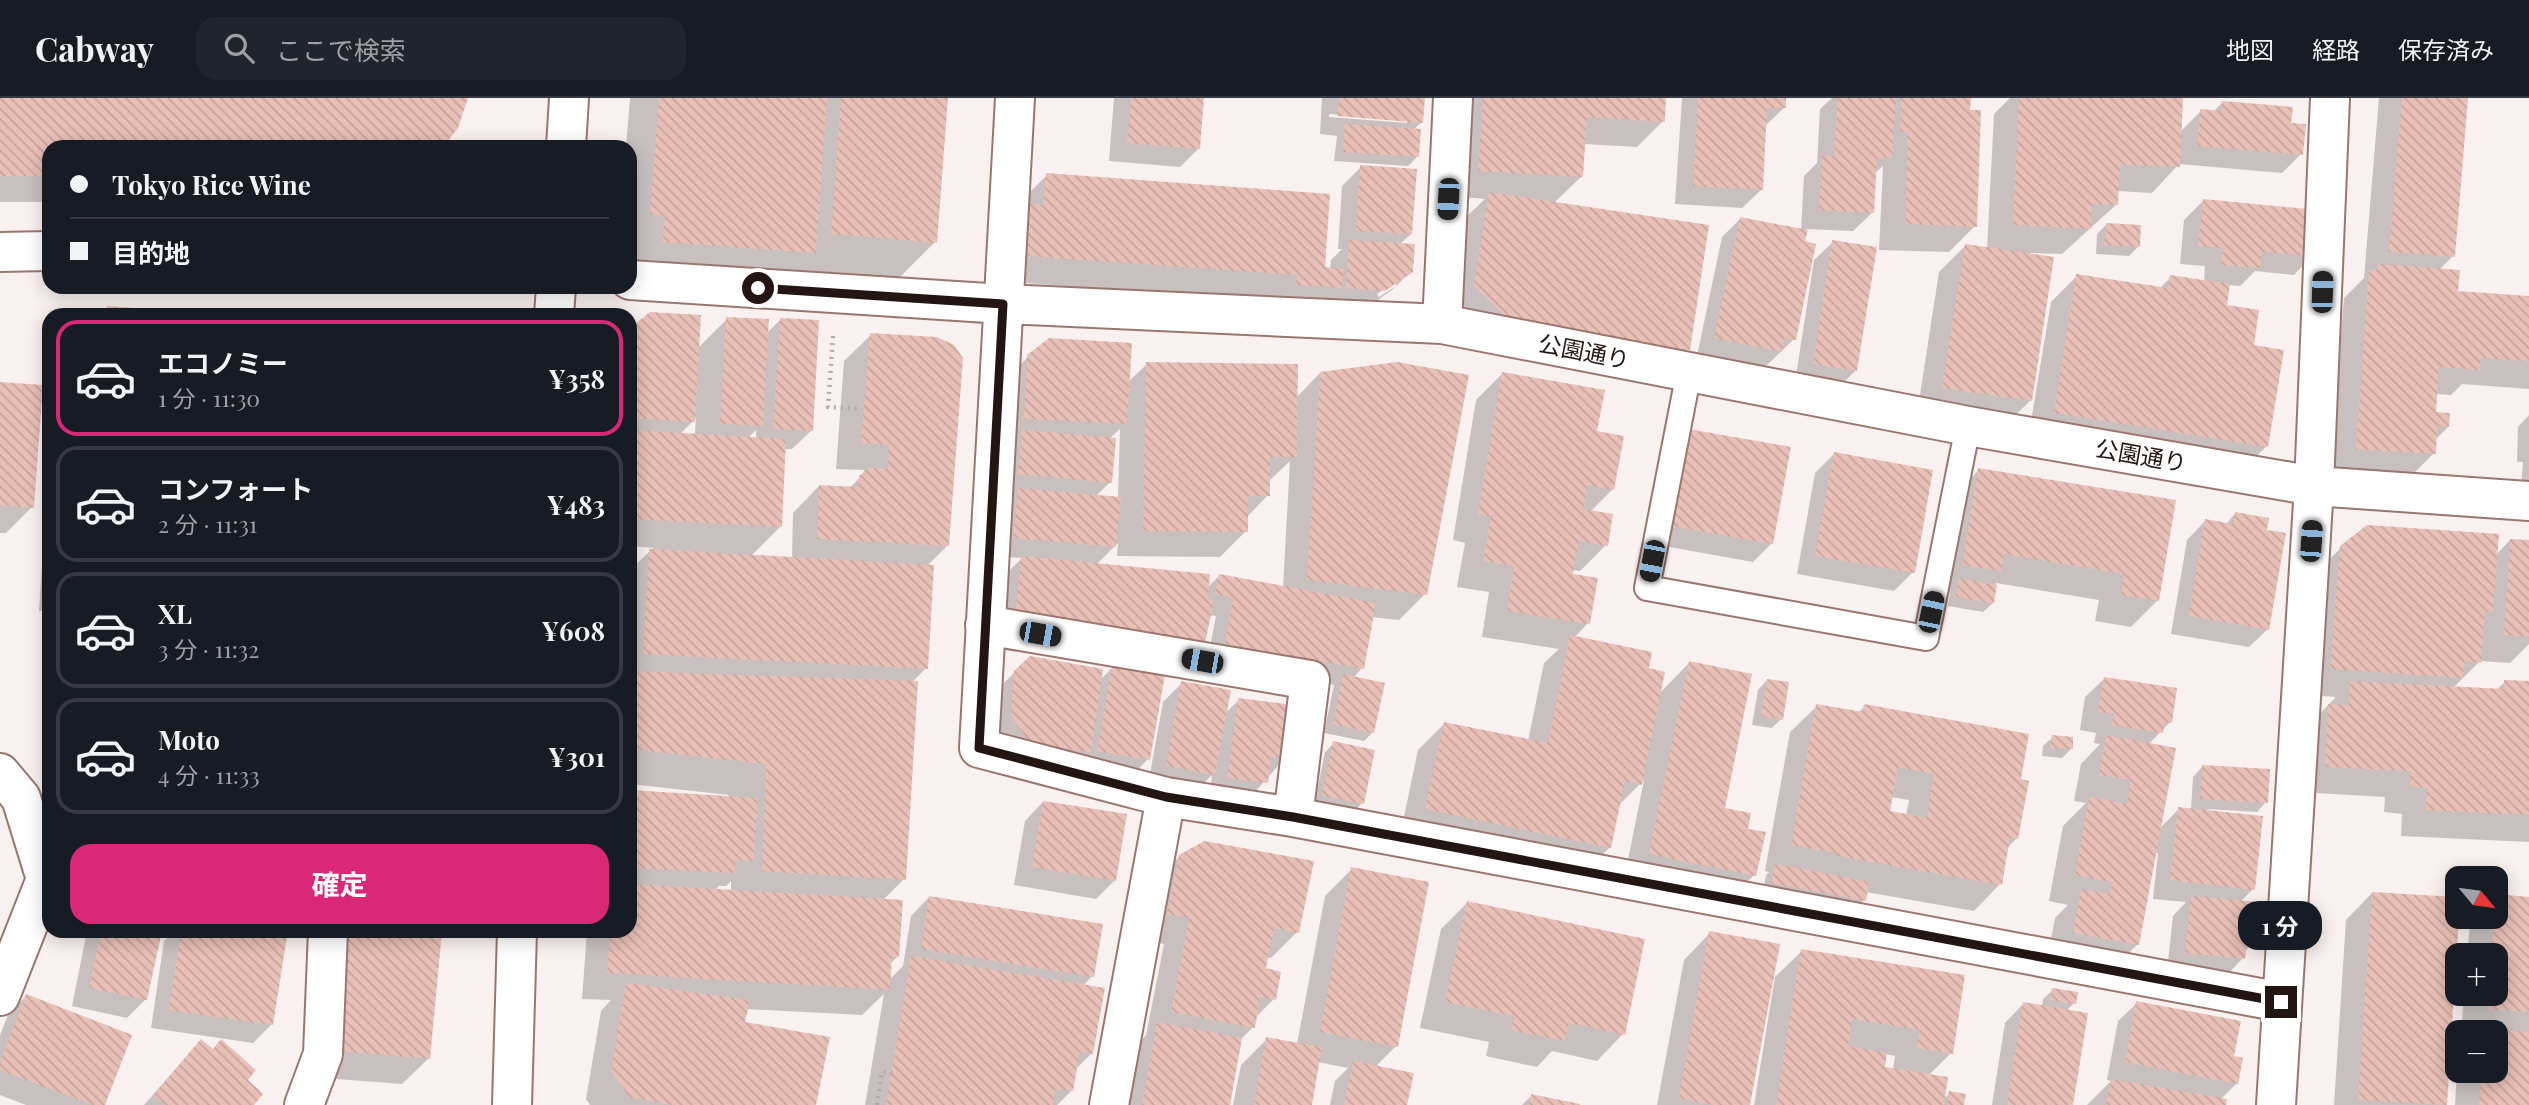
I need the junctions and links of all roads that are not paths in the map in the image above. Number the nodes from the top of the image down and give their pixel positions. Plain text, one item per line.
1 (569, 98) edge
2 (1015, 98) edge
3 (1453, 98) edge
4 (2330, 98) edge
5 (566, 140) edge
6 (42, 250) edge
7 (0, 252) edge
8 (637, 280) edge
9 (1003, 304) junction
10 (1442, 324) junction
11 (1689, 372) junction
12 (1968, 426) junction
13 (2314, 486) junction
14 (2529, 501) edge
15 (985, 625) junction
16 (0, 773) edge
17 (1166, 797) junction
18 (1293, 817) junction
19 (42, 861) edge
20 (42, 894) edge
21 (328, 938) edge
22 (517, 938) edge
23 (0, 996) edge
24 (2281, 1002) junction
25 (304, 1105) edge
26 (512, 1105) edge
27 (1109, 1105) edge
28 (2276, 1105) edge

1 - 5 street
2 - 9 street
3 - 10 street
4 - 13 street
6 - 7 street
8 - 9 street, 公園通り
9 - 10 street, 公園通り
9 - 15 street
10 - 11 street, 公園通り
11 - 12 street, 公園通り
11 - 12 lane
12 - 13 street, 公園通り
13 - 14 street, 公園通り
13 - 24 street
15 - 17 street
15 - 18 street
16 - 19 street
17 - 18 street
17 - 27 street
18 - 24 street
20 - 23 street
21 - 25 street
22 - 26 street
24 - 28 street

